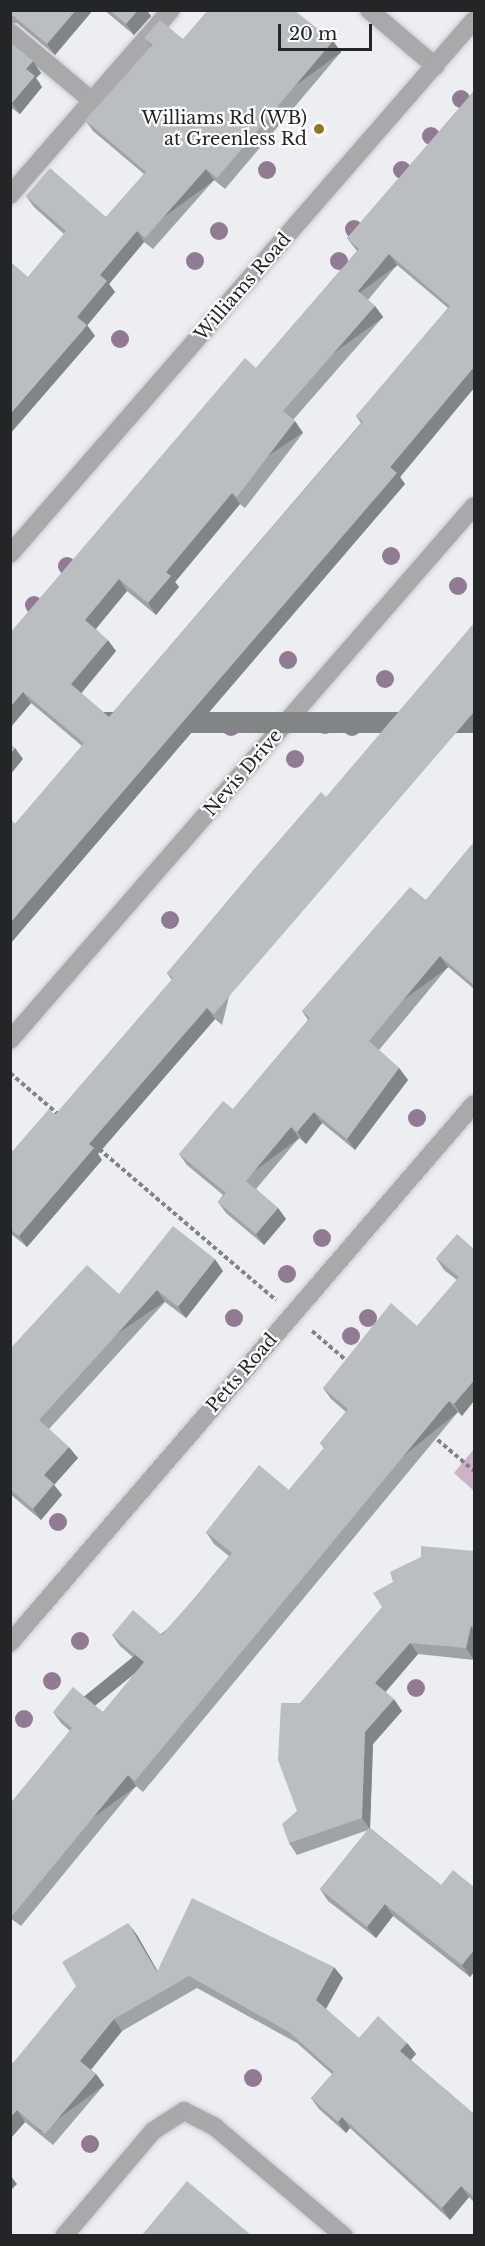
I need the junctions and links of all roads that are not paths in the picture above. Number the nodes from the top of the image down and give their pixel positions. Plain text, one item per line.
1 (171, 10) edge
2 (369, 10) edge
3 (474, 20) edge
4 (10, 32) edge
5 (435, 66) junction
6 (91, 100) junction
7 (10, 195) edge
8 (474, 506) edge
9 (10, 554) edge
10 (10, 1040) edge
11 (474, 1104) edge
12 (10, 1643) edge
13 (63, 2235) edge
14 (344, 2235) edge

1 - 6 street
2 - 5 street
3 - 5 street, Williams Road
4 - 6 street
5 - 9 street, Williams Road
6 - 7 street
8 - 10 street, Nevis Drive
11 - 12 street, Petts Road
13 - 14 street

